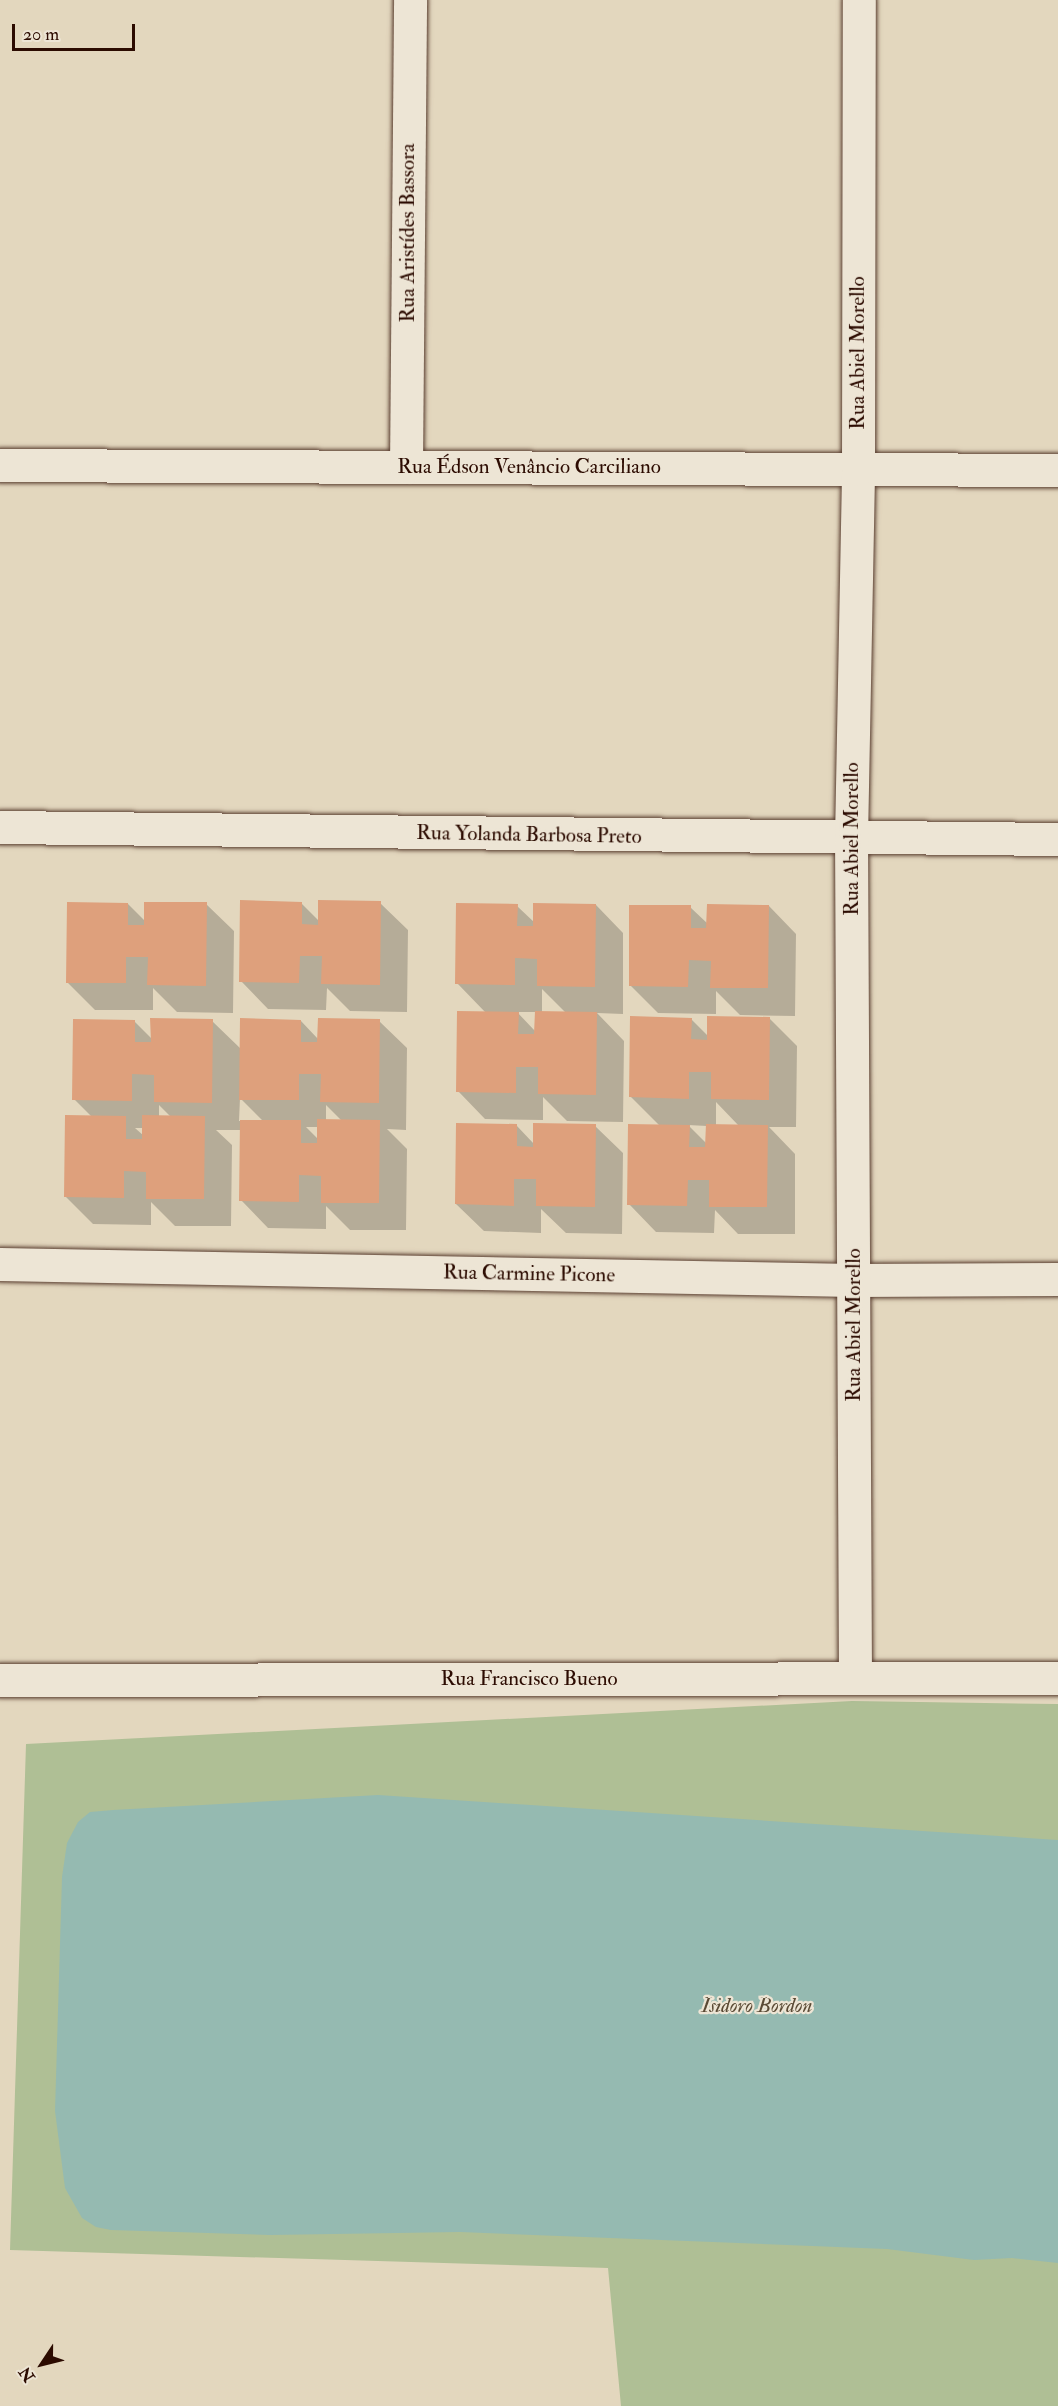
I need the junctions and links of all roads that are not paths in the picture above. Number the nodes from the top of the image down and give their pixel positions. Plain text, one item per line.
1 (410, 0) edge
2 (859, 0) edge
3 (0, 465) edge
4 (406, 467) junction
5 (858, 469) junction
6 (1058, 470) edge
7 (0, 827) edge
8 (851, 839) junction
9 (1058, 839) edge
10 (0, 1264) edge
11 (1058, 1279) edge
12 (854, 1280) junction
13 (855, 1678) junction
14 (1058, 1678) edge
15 (0, 1680) edge

1 - 4 street, Rua Aristídes Bassora
2 - 5 street, Rua Abiel Morello
3 - 4 street, Rua Édson Venâncio Carciliano
4 - 5 street, Rua Édson Venâncio Carciliano
5 - 6 street, Rua Édson Venâncio Carciliano
5 - 8 street, Rua Abiel Morello
7 - 8 street, Rua Yolanda Barbosa Preto
8 - 9 street, Rua Yolanda Barbosa Preto
8 - 12 street, Rua Abiel Morello
10 - 12 street, Rua Carmine Picone
11 - 12 street, Rua Carmine Picone
12 - 13 street, Rua Abiel Morello
13 - 14 street, Rua Francisco Bueno
13 - 15 street, Rua Francisco Bueno

